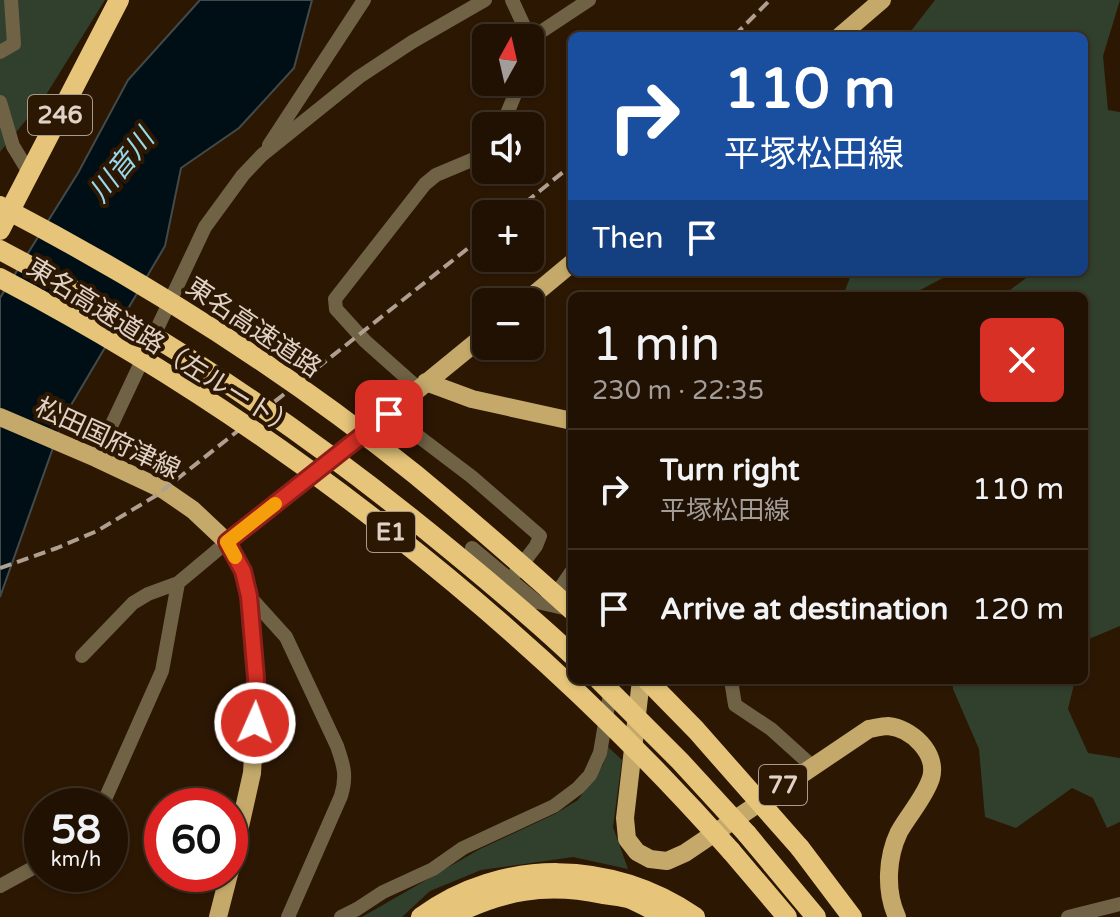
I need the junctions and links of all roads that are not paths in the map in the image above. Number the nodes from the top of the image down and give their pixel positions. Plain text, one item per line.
1 (11, 0) edge
2 (119, 0) edge
3 (364, 0) edge
4 (485, 0) edge
5 (512, 0) edge
6 (589, 0) edge
7 (882, 0) edge
8 (523, 24) edge
9 (544, 31) edge
10 (845, 32) edge
11 (0, 52) edge
12 (0, 102) edge
13 (262, 155) junction
14 (472, 160) edge
15 (30, 174) junction
16 (0, 206) edge
17 (0, 230) edge
18 (0, 250) edge
19 (568, 266) edge
20 (0, 278) edge
21 (542, 288) edge
22 (472, 345) edge
23 (422, 386) junction
24 (389, 414) junction
25 (0, 417) edge
26 (568, 420) edge
27 (91, 455) junction
28 (227, 542) junction
29 (472, 548) dead end
30 (568, 577) edge
31 (510, 580) junction
32 (178, 583) junction
33 (249, 596) junction
34 (548, 605) junction
35 (568, 607) edge
36 (568, 609) edge
37 (568, 651) edge
38 (82, 656) dead end
39 (603, 684) edge
40 (611, 684) edge
41 (643, 684) edge
42 (648, 684) edge
43 (732, 684) edge
44 (812, 766) junction
45 (110, 788) edge
46 (248, 791) edge
47 (24, 873) edge
48 (0, 886) edge
49 (225, 892) edge
50 (1120, 904) edge
51 (782, 912) edge
52 (218, 917) edge
53 (288, 917) edge
54 (341, 917) edge
55 (421, 917) edge
56 (449, 917) edge
57 (667, 917) edge
58 (695, 917) edge
59 (816, 917) edge
60 (854, 917) edge
61 (897, 917) edge
62 (1068, 917) edge

1 - 11 street
2 - 15 highway, 246
3 - 13 street
4 - 13 street
5 - 8 street
6 - 9 street
7 - 10 main road
12 - 15 street
13 - 27 street
14 - 23 street
15 - 17 highway, 246
16 - 35 highway, 東名高速道路 / E1, bridge
18 - 37 highway, E1, bridge
19 - 21 main road
20 - 51 highway, 東名高速道路（左ルート） / E1, bridge
22 - 23 main road
23 - 24 main road
23 - 26 main road
24 - 28 main road
24 - 31 street
25 - 27 main road, 松田国府津線
27 - 28 main road, 松田国府津線
28 - 32 street
28 - 33 main road, 松田国府津線
29 - 31 street
30 - 34 street
31 - 34 street
32 - 38 street
32 - 45 street
33 - 46 main road, 松田国府津線
33 - 53 street
34 - 36 street
39 - 59 highway, bridge
40 - 54 street
41 - 44 main road, 77
42 - 60 highway, bridge
43 - 44 street
44 - 61 main road, 77
47 - 48 street
49 - 52 main road, 松田国府津線
50 - 62 street
55 - 58 highway
56 - 57 highway

